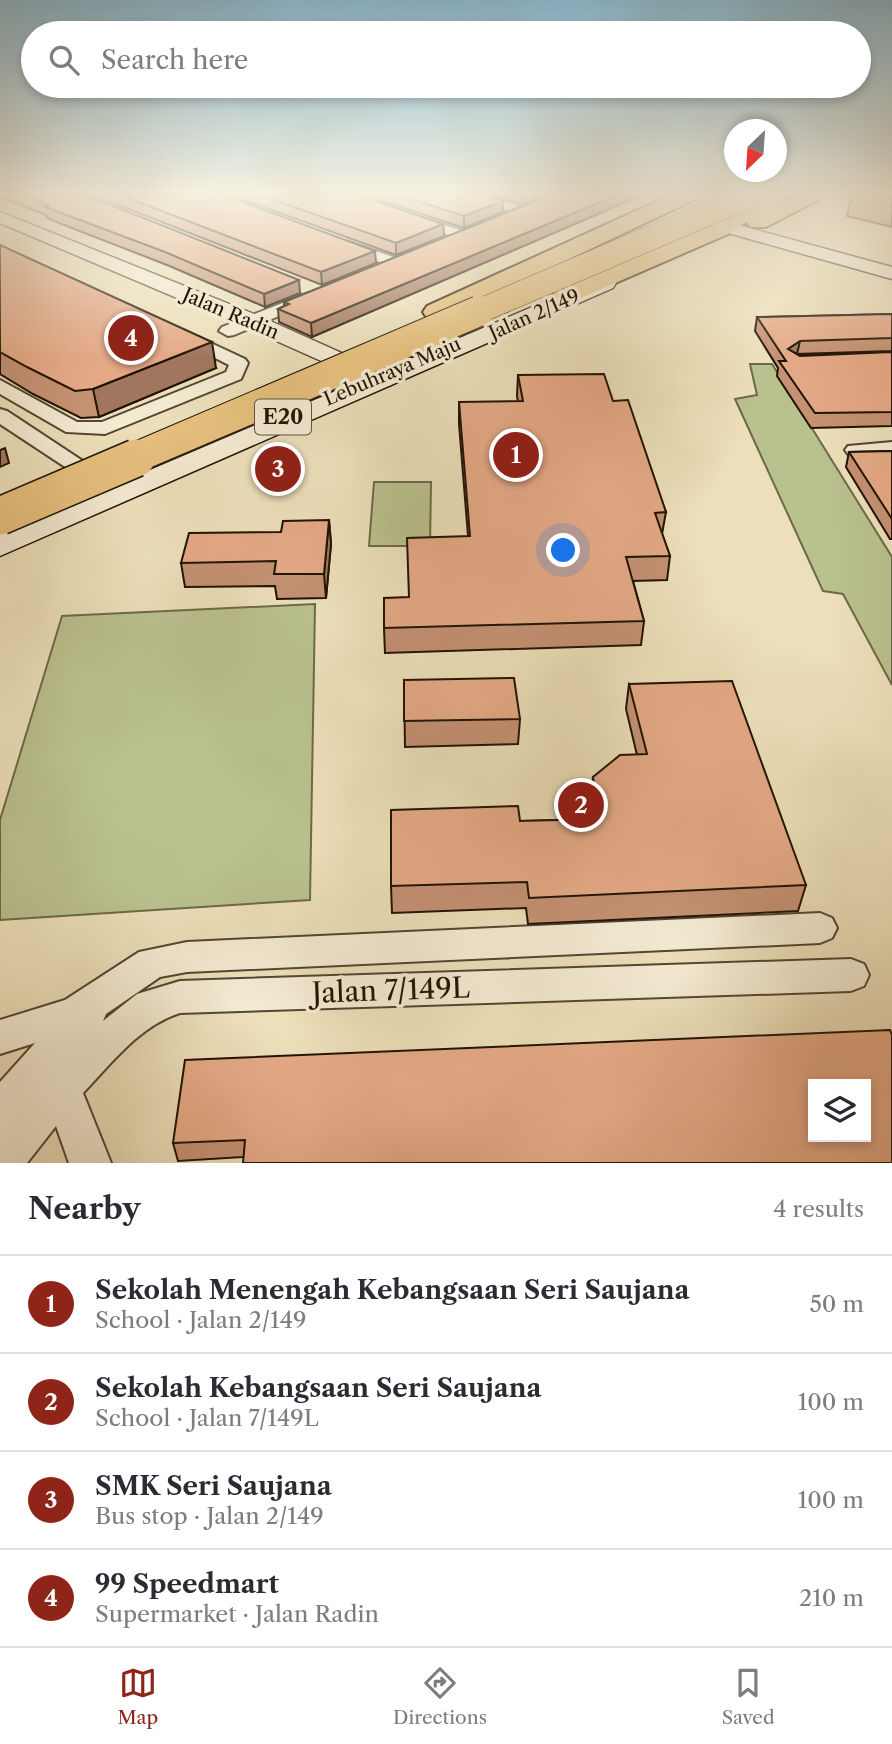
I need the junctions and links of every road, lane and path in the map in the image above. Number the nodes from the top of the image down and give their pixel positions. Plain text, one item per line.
1 (45, 249) edge
2 (78, 249) edge
3 (366, 249) edge
4 (572, 249) edge
5 (624, 249) edge
6 (627, 249) edge
7 (674, 249) edge
8 (675, 249) edge
9 (803, 249) edge
10 (377, 271) edge
11 (892, 273) edge
12 (296, 284) edge
13 (251, 321) junction
14 (171, 330) edge
15 (228, 331) junction
16 (395, 347) junction
17 (333, 367) junction
18 (371, 385) junction
19 (0, 386) edge
20 (2, 418) edge
21 (892, 449) edge
22 (856, 450) edge
23 (85, 470) junction
24 (122, 494) junction
25 (0, 505) edge
26 (0, 516) edge
27 (0, 539) edge
28 (0, 546) edge
29 (820, 928) dead end
30 (851, 975) dead end
31 (101, 996) junction
32 (0, 1037) edge
33 (61, 1088) junction
34 (0, 1112) edge
35 (1, 1163) edge
36 (90, 1163) edge

1 - 15 street, Jalan Radin
2 - 13 street, Jalan Radin
3 - 10 street
4 - 16 highway
5 - 17 main road, Jalan 2/149
6 - 16 highway, Lebuhraya Maju / E20, bridge
7 - 27 highway, Lebuhraya Maju / E20
8 - 18 main road, Jalan 2/149
9 - 11 street
12 - 13 street
13 - 15 street
13 - 17 street, Jalan Radin
14 - 19 street
15 - 17 street, Jalan Radin
16 - 26 highway, Lebuhraya Maju / E20, bridge
17 - 18 street, Jalan Radin
17 - 23 main road, Jalan 2/149
18 - 24 main road, Jalan 2/149
20 - 23 street
21 - 22 street
23 - 24 street
23 - 25 main road, Jalan 2/149
24 - 28 main road, Jalan 2/149
29 - 31 street
30 - 33 street, Jalan 7/149L
31 - 32 street
31 - 34 street
33 - 35 street, Jalan 7/149L
33 - 36 street

